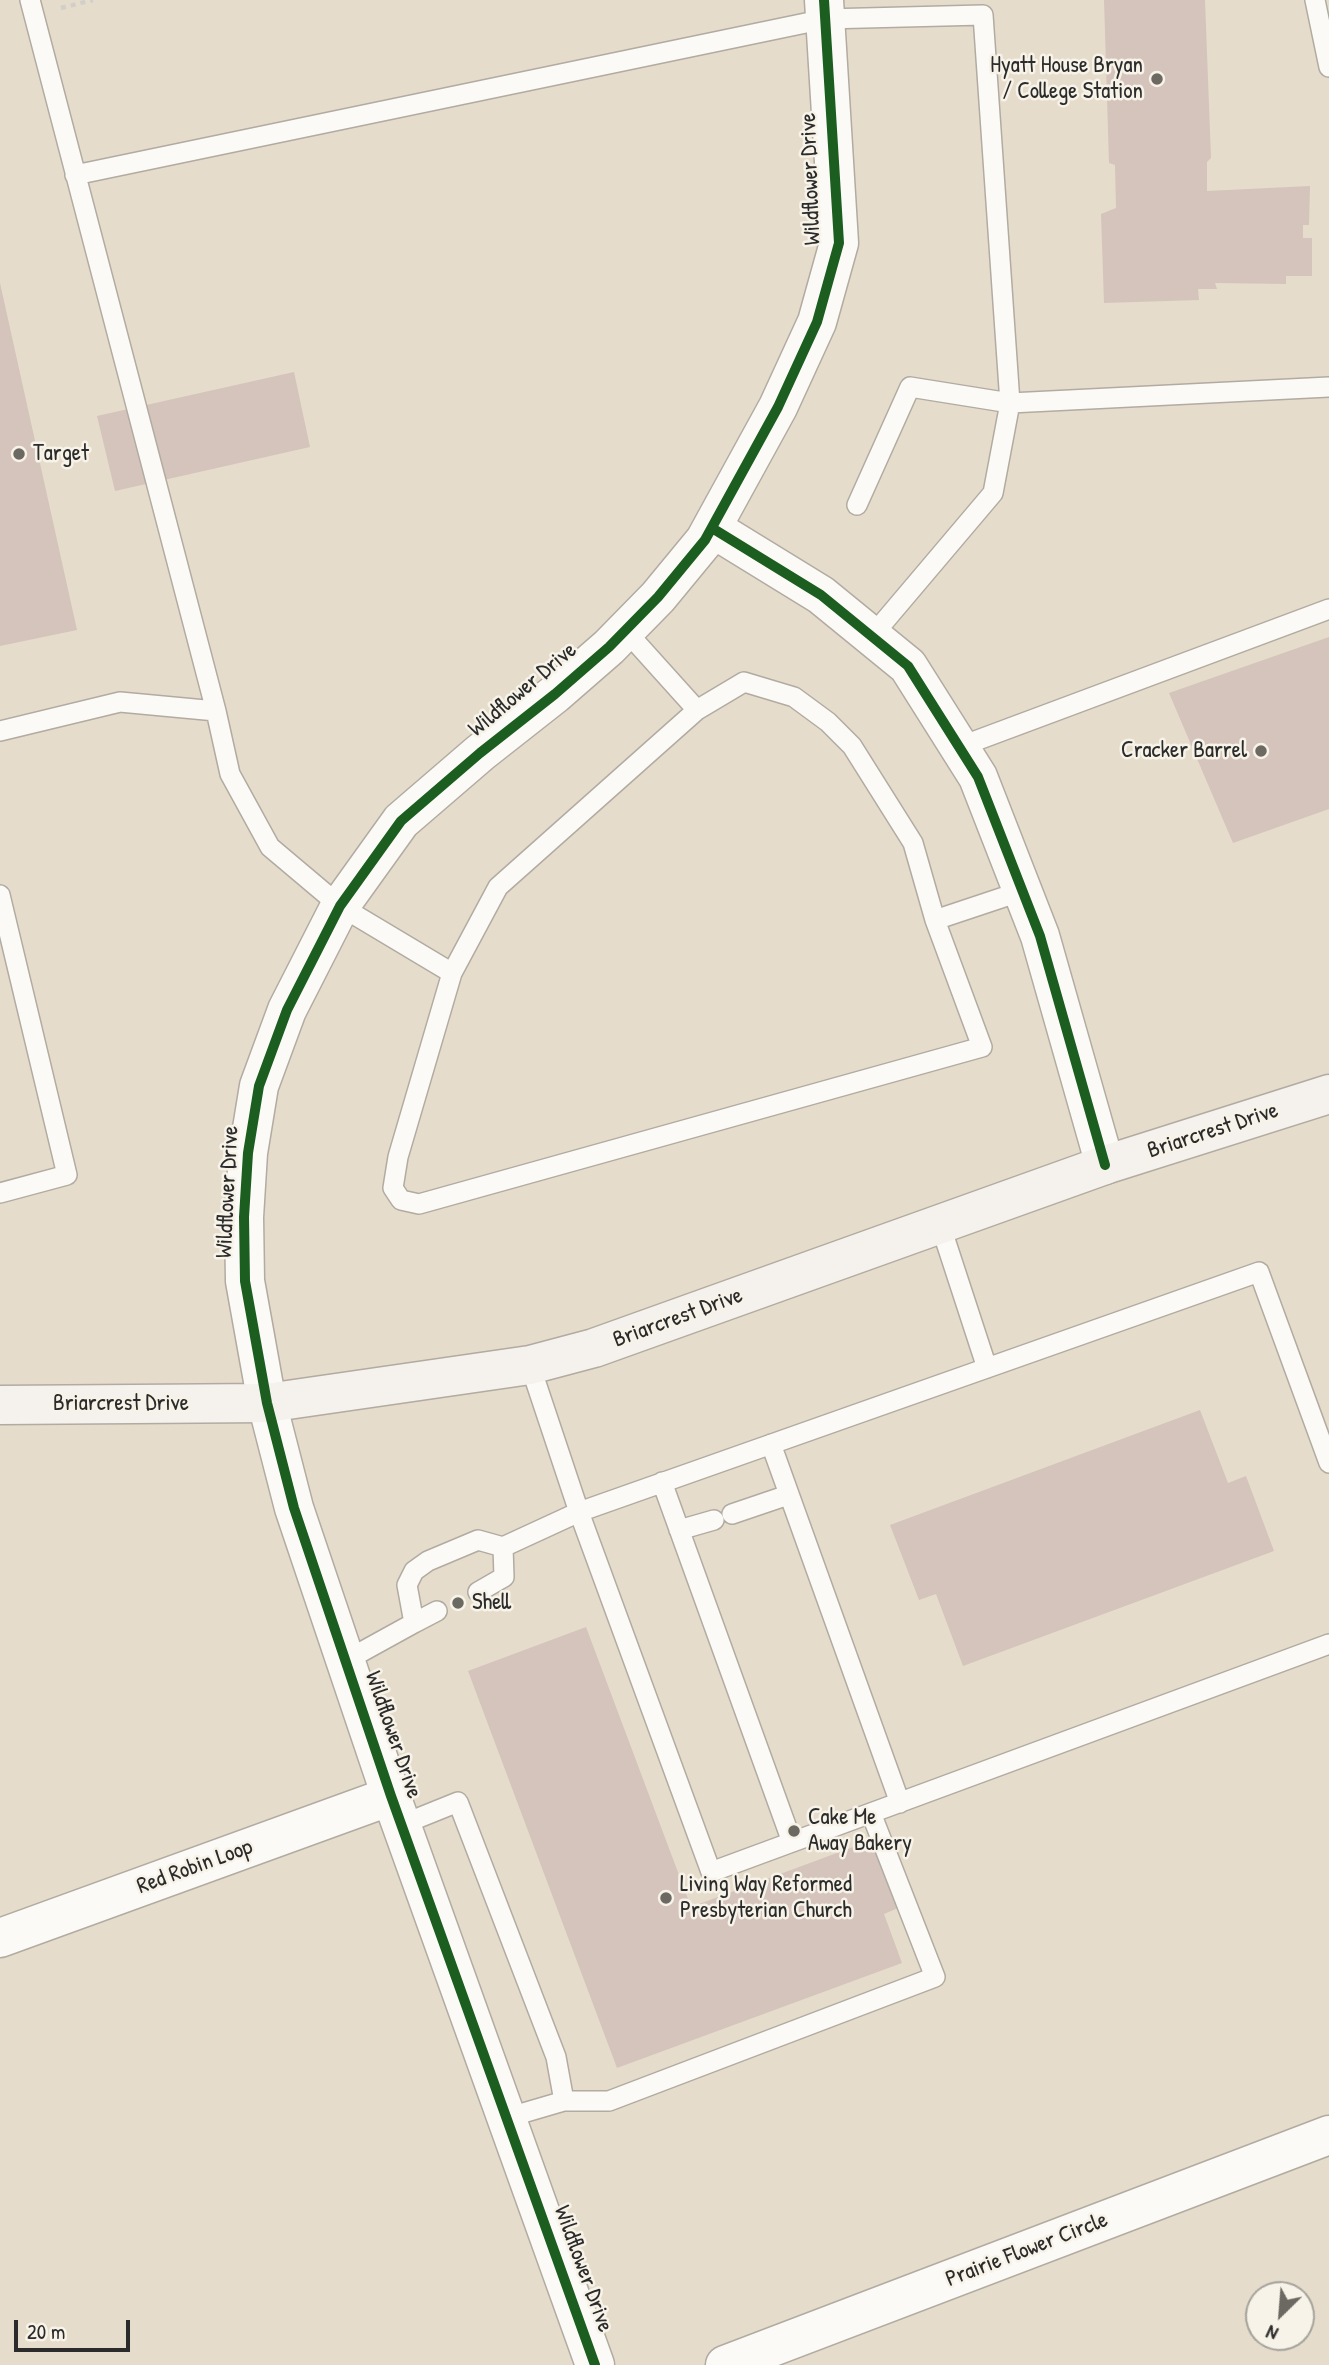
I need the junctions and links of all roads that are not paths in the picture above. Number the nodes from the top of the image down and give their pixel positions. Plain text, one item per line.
1 (30, 0) edge
2 (1315, 0) edge
3 (982, 7) edge
4 (824, 9) edge
5 (1329, 67) edge
6 (75, 175) junction
7 (1329, 387) edge
8 (1010, 402) junction
9 (857, 505) dead end
10 (712, 528) junction
11 (1329, 608) edge
12 (625, 629) junction
13 (872, 636) junction
14 (697, 710) junction
15 (216, 711) junction
16 (0, 731) edge
17 (959, 747) junction
18 (1021, 891) junction
19 (0, 895) edge
20 (340, 906) junction
21 (935, 920) junction
22 (452, 973) junction
23 (1329, 1094) edge
24 (1105, 1165) junction
25 (0, 1193) edge
26 (940, 1224) junction
27 (530, 1365) junction
28 (987, 1368) junction
29 (267, 1403) junction
30 (0, 1405) edge
31 (771, 1444) junction
32 (1329, 1463) edge
33 (662, 1482) junction
34 (789, 1495) junction
35 (579, 1512) junction
36 (679, 1530) junction
37 (503, 1547) junction
38 (478, 1592) dead end
39 (437, 1611) dead end
40 (415, 1623) junction
41 (1329, 1644) edge
42 (345, 1661) junction
43 (900, 1803) junction
44 (396, 1810) junction
45 (871, 1813) junction
46 (792, 1842) junction
47 (0, 1938) edge
48 (564, 2101) junction
49 (506, 2119) junction
50 (1329, 2135) edge
51 (595, 2365) edge
52 (724, 2365) edge

1 - 6 lane
2 - 5 lane
3 - 4 lane
3 - 8 lane
4 - 6 lane
4 - 10 street, Wildflower Drive
6 - 15 lane
7 - 8 lane
8 - 9 lane
8 - 13 lane
10 - 12 street, Wildflower Drive
10 - 13 street
11 - 17 lane
12 - 14 lane
12 - 20 street, Wildflower Drive
13 - 17 street
14 - 21 lane
14 - 22 lane
15 - 16 lane
15 - 20 lane
17 - 18 street
18 - 21 lane
18 - 24 street
19 - 25 lane
20 - 22 lane
20 - 29 street, Wildflower Drive
21 - 22 lane
23 - 24 main road, Briarcrest Drive
24 - 26 main road, Briarcrest Drive
26 - 27 main road, Briarcrest Drive
26 - 28 lane
27 - 29 main road, Briarcrest Drive
27 - 35 lane
28 - 31 lane
28 - 32 lane
29 - 30 main road, Briarcrest Drive
29 - 42 street, Wildflower Drive
31 - 33 lane
31 - 34 lane
33 - 35 lane
33 - 36 lane
34 - 36 lane
34 - 43 lane
35 - 37 lane
35 - 46 lane
36 - 46 lane
37 - 38 lane
37 - 40 lane
39 - 40 lane
40 - 42 lane
41 - 43 lane
42 - 44 street, Wildflower Drive
43 - 45 lane
44 - 47 street, Red Robin Loop
44 - 48 lane
44 - 49 street, Wildflower Drive
45 - 46 lane
45 - 48 lane
48 - 49 lane
49 - 51 street, Wildflower Drive
50 - 52 street, Prairie Flower Circle

